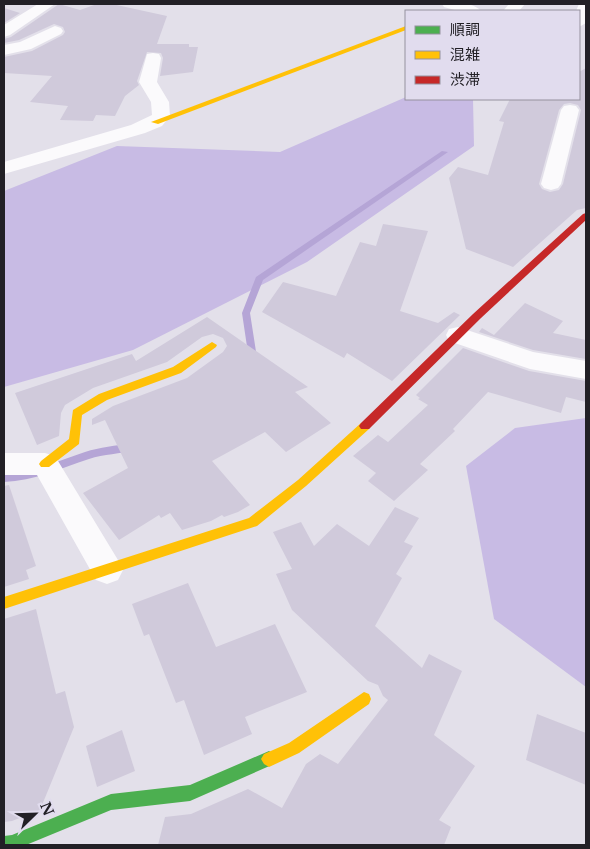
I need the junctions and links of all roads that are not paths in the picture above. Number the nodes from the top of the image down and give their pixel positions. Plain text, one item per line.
1 (48, 4) edge
2 (586, 4) edge
3 (580, 19) edge
4 (405, 28) edge
5 (55, 30) dead end
6 (4, 32) edge
7 (4, 50) edge
8 (153, 58) dead end
9 (155, 122) junction
10 (586, 127) edge
11 (4, 168) edge
12 (551, 184) dead end
13 (586, 216) edge
14 (458, 335) junction
15 (212, 345) dead end
16 (586, 370) edge
17 (4, 464) edge
18 (47, 468) junction
19 (107, 570) junction
20 (4, 603) edge
21 (364, 699) dead end
22 (4, 844) edge

1 - 6 street
2 - 3 street
4 - 9 street
5 - 7 street
8 - 9 street
9 - 11 street
10 - 12 street
13 - 14 street
14 - 16 street
14 - 19 street
15 - 18 street
17 - 18 street
18 - 19 street
19 - 20 street
21 - 22 street

